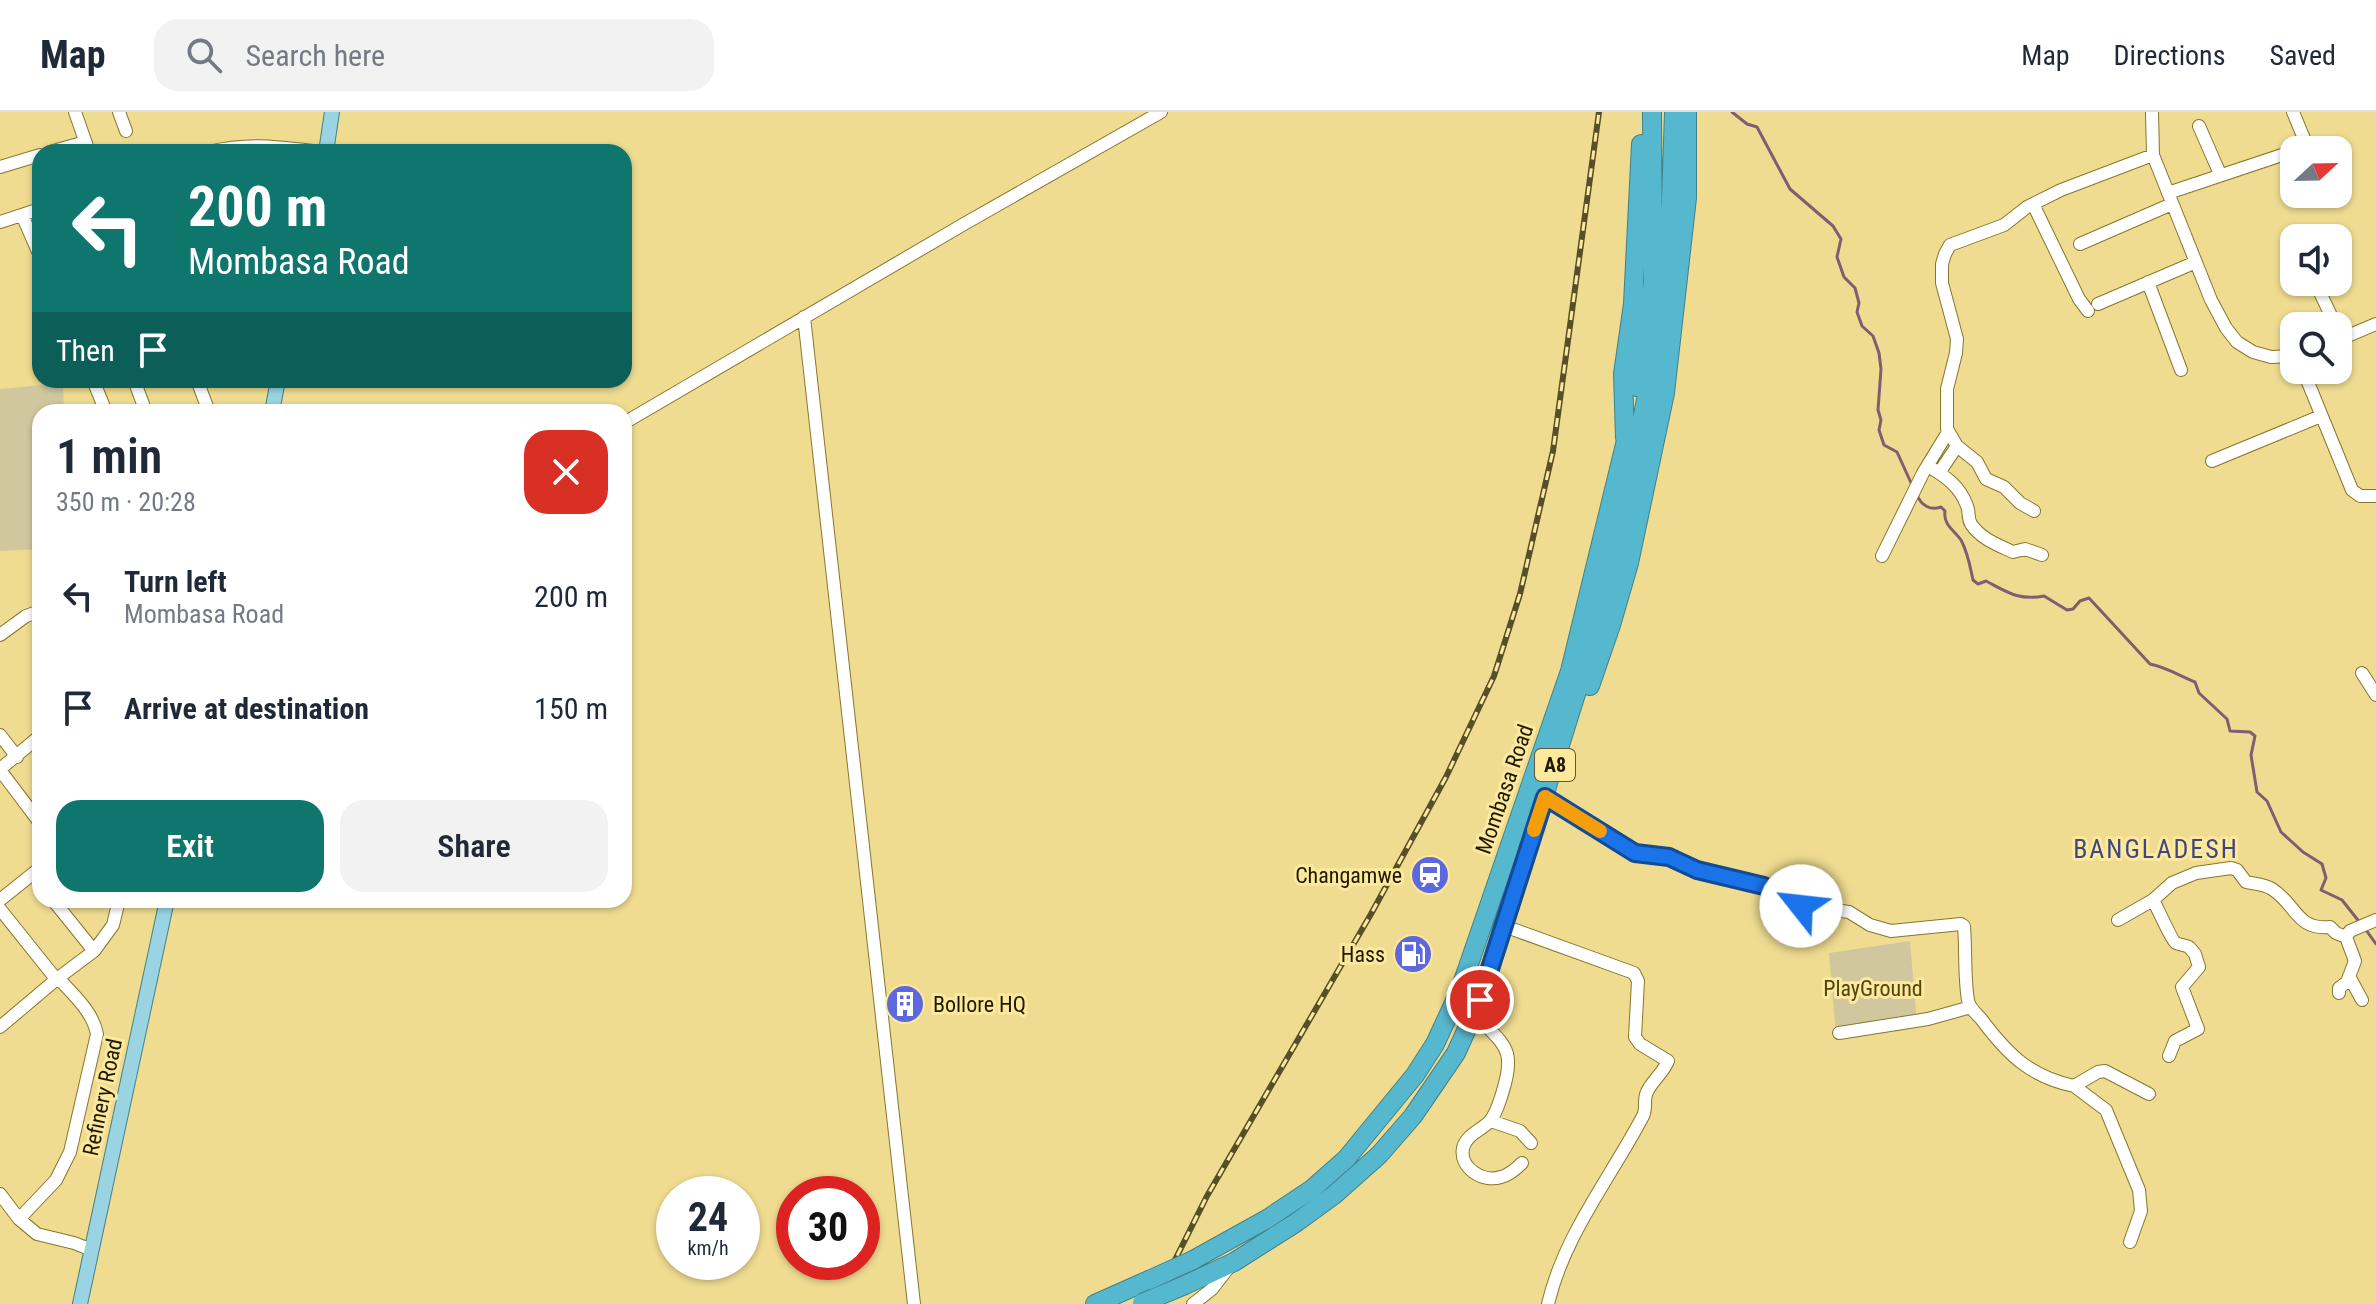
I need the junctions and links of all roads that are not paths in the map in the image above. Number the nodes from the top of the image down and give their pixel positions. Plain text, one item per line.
1 (75, 112) edge
2 (119, 112) edge
3 (332, 112) edge
4 (1161, 112) edge
5 (1641, 112) edge
6 (1652, 112) edge
7 (1674, 112) edge
8 (1687, 112) edge
9 (2152, 112) edge
10 (2293, 112) edge
11 (2199, 126) dead end
12 (126, 131) dead end
13 (2303, 136) edge
14 (86, 144) edge
15 (326, 144) edge
16 (2153, 155) junction
17 (2280, 155) edge
18 (32, 157) edge
19 (0, 167) edge
20 (2220, 174) junction
21 (2170, 199) junction
22 (2033, 204) junction
23 (32, 212) edge
24 (22, 215) junction
25 (0, 222) edge
26 (32, 238) edge
27 (2080, 244) dead end
28 (2196, 262) junction
29 (2148, 282) junction
30 (804, 317) junction
31 (2376, 324) edge
32 (2352, 330) edge
33 (2280, 357) edge
34 (2181, 370) dead end
35 (2308, 384) edge
36 (2321, 416) junction
37 (632, 418) edge
38 (1948, 432) junction
39 (1625, 444) junction
40 (1957, 446) junction
41 (2212, 461) dead end
42 (1930, 471) junction
43 (2376, 496) edge
44 (2034, 511) dead end
45 (2042, 555) dead end
46 (1882, 556) dead end
47 (32, 614) edge
48 (0, 635) edge
49 (2362, 673) dead end
50 (2376, 695) edge
51 (0, 735) edge
52 (32, 744) edge
53 (17, 757) junction
54 (1555, 765) junction
55 (0, 770) edge
56 (1545, 797) junction
57 (32, 812) edge
58 (32, 879) edge
59 (0, 900) edge
60 (2153, 900) junction
61 (59, 908) edge
62 (117, 908) edge
63 (165, 908) edge
64 (0, 909) edge
65 (2118, 920) dead end
66 (2369, 924) edge
67 (1504, 926) junction
68 (2346, 937) junction
69 (94, 951) junction
70 (2349, 976) junction
71 (57, 979) junction
72 (2339, 993) dead end
73 (2362, 1000) dead end
74 (1971, 1007) junction
75 (1474, 1013) junction
76 (0, 1027) edge
77 (1839, 1033) dead end
78 (2169, 1056) dead end
79 (2074, 1086) junction
80 (2149, 1094) dead end
81 (1491, 1121) junction
82 (1531, 1143) dead end
83 (1522, 1163) dead end
84 (0, 1194) edge
85 (19, 1219) junction
86 (2130, 1242) dead end
87 (92, 1250) junction
88 (1234, 1262) junction
89 (1140, 1303) edge
90 (1548, 1303) edge
91 (80, 1304) edge
92 (914, 1304) edge
93 (1095, 1304) edge
94 (1193, 1304) edge

1 - 14 street
2 - 12 street
3 - 15 main road
4 - 30 street
5 - 39 highway
6 - 39 highway, Mombasa Road / A8
7 - 54 highway, Mombasa Road / A8
8 - 54 highway
9 - 16 street
10 - 13 street
11 - 20 street
16 - 21 street
16 - 22 street
17 - 20 street
18 - 19 street
20 - 21 street
21 - 27 street
21 - 28 street
22 - 29 street
22 - 38 street
23 - 24 street
24 - 25 street
24 - 26 street
28 - 29 street
28 - 33 street
29 - 34 street
30 - 37 street
30 - 92 street
31 - 32 street
35 - 36 street
36 - 41 street
36 - 43 street
38 - 40 street
38 - 42 street
39 - 93 highway, Mombasa Road / A8, bridge
40 - 42 street
40 - 44 street
42 - 45 street
42 - 46 street
47 - 48 street
49 - 50 street
51 - 53 street
52 - 53 street
53 - 55 street
54 - 56 highway, Mombasa Road / A8
55 - 57 street
56 - 67 highway, Mombasa Road / A8
56 - 74 street
58 - 59 street
60 - 65 street
60 - 68 street
60 - 78 street
61 - 69 street
62 - 69 street
63 - 87 main road, Refinery Road
64 - 71 street
66 - 68 street
67 - 75 highway, Mombasa Road / A8
67 - 90 street
68 - 70 street
69 - 71 street
70 - 72 street
70 - 73 street
71 - 76 street
71 - 85 street
74 - 77 street
74 - 79 street
75 - 81 street
75 - 88 highway, Mombasa Road / A8
79 - 80 street
79 - 86 street
81 - 82 street
81 - 83 street
84 - 85 street
85 - 87 street
87 - 91 main road, Refinery Road
88 - 89 highway, Mombasa Road / A8, bridge
88 - 94 street

